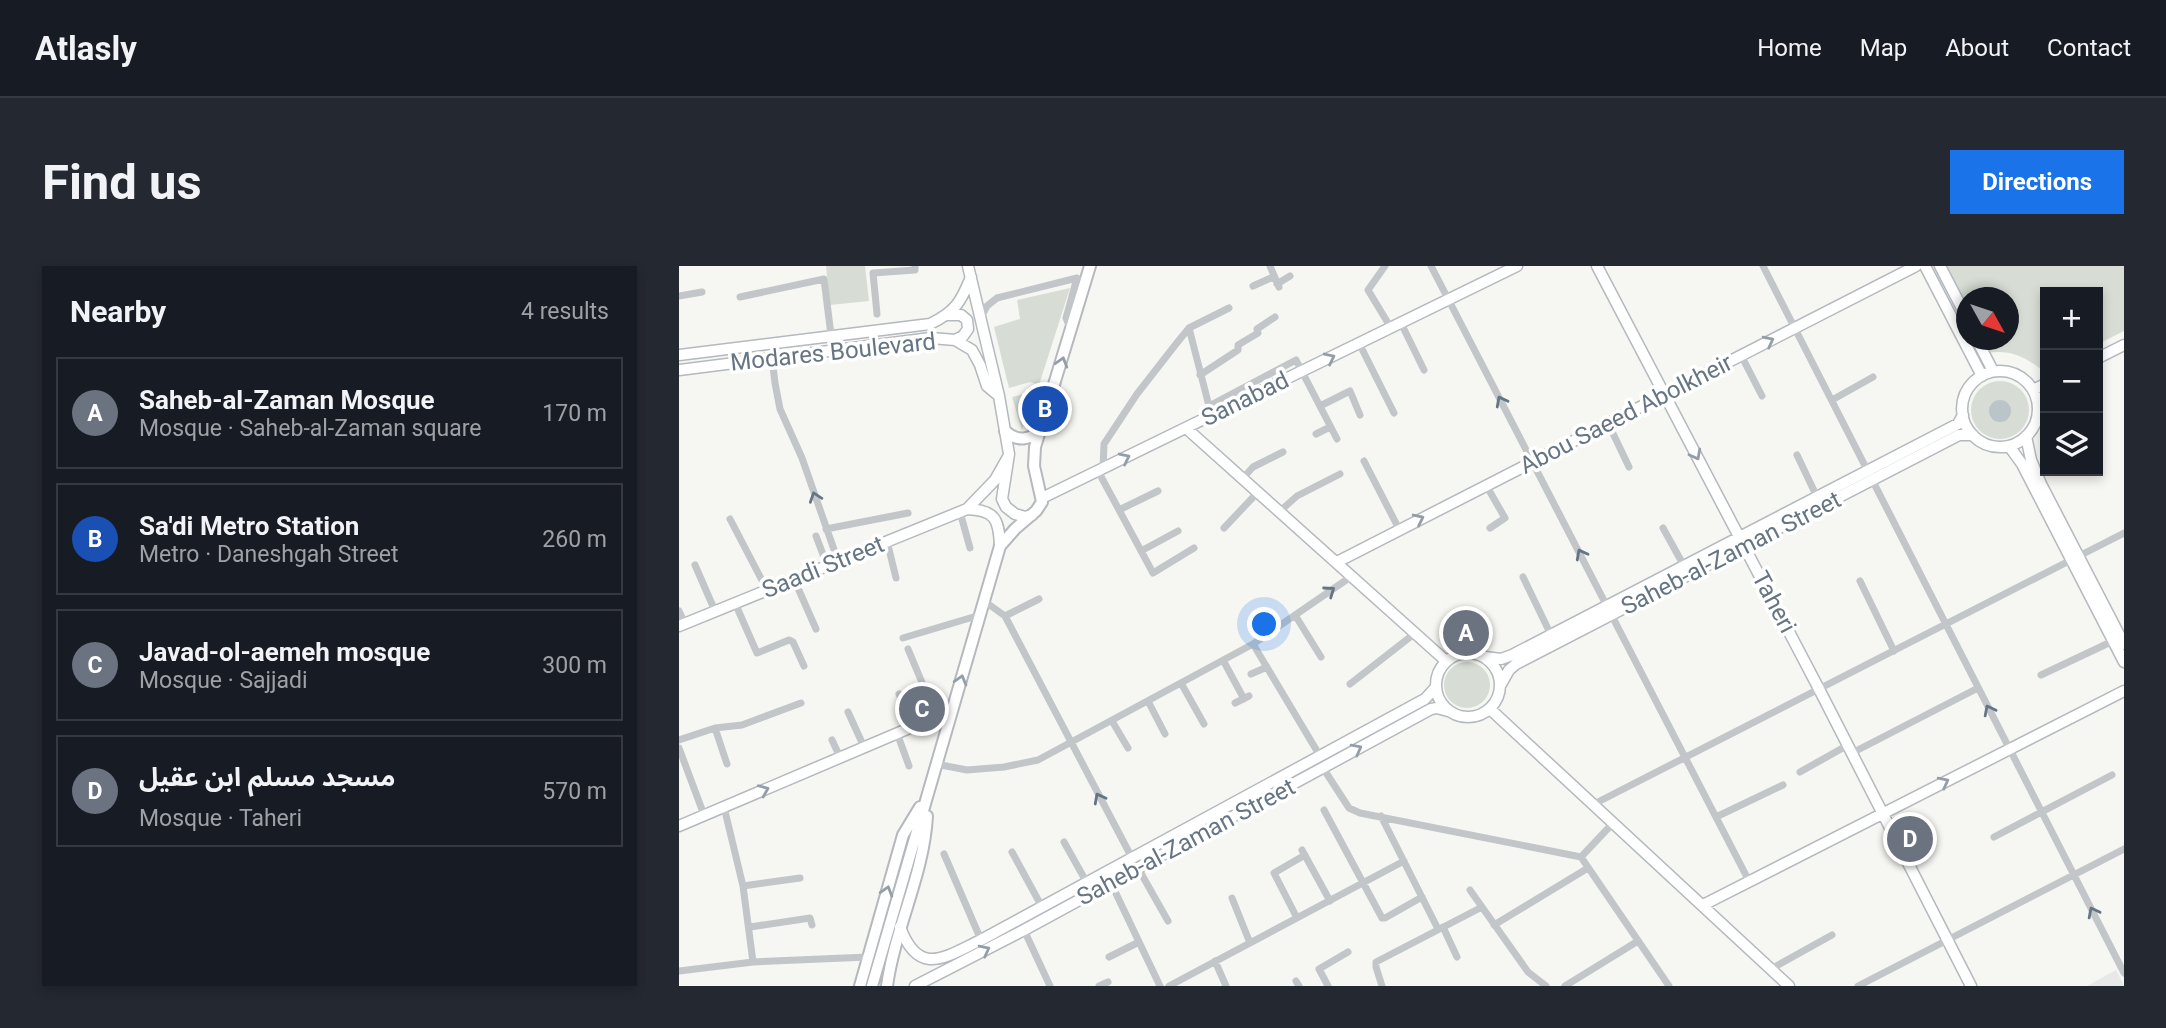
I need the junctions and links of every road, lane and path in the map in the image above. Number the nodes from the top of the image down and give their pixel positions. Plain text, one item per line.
1 (915, 266) edge
2 (1090, 266) edge
3 (1269, 266) edge
4 (1385, 266) edge
5 (1431, 266) edge
6 (1517, 266) edge
7 (1597, 266) edge
8 (1763, 266) edge
9 (1916, 266) edge
10 (1925, 266) edge
11 (1940, 266) edge
12 (969, 271) edge
13 (1290, 276) dead end
14 (1277, 283) junction
15 (1252, 286) dead end
16 (702, 292) dead end
17 (679, 296) edge
18 (740, 297) dead end
19 (1956, 298) edge
20 (1448, 299) junction
21 (1229, 308) dead end
22 (877, 314) dead end
23 (948, 315) junction
24 (1275, 317) dead end
25 (980, 319) junction
26 (1401, 323) junction
27 (1189, 328) junction
28 (1391, 328) junction
29 (1795, 328) junction
30 (1071, 330) junction
31 (831, 335) junction
32 (955, 340) junction
33 (1359, 343) junction
34 (2124, 345) edge
35 (1982, 350) edge
36 (679, 355) edge
37 (1741, 355) junction
38 (2103, 356) edge
39 (772, 358) junction
40 (679, 370) edge
41 (1424, 370) dead end
42 (1302, 371) junction
43 (1993, 371) junction
44 (1201, 374) junction
45 (1982, 376) junction
46 (1873, 377) dead end
47 (2040, 386) edge
48 (2033, 390) junction
49 (1664, 394) junction
50 (999, 396) junction
51 (1762, 396) dead end
52 (1832, 400) junction
53 (1320, 406) junction
54 (1394, 413) dead end
55 (1360, 415) dead end
56 (1963, 415) junction
57 (1608, 423) junction
58 (1041, 427) junction
59 (1330, 427) junction
60 (1186, 428) junction
61 (1005, 431) junction
62 (1317, 434) dead end
63 (1973, 435) junction
64 (2026, 436) junction
65 (1336, 439) dead end
66 (2009, 446) junction
67 (1283, 452) dead end
68 (1797, 455) dead end
69 (1008, 457) junction
70 (1364, 461) dead end
71 (1533, 461) junction
72 (1629, 467) dead end
73 (1100, 470) junction
74 (1340, 474) dead end
75 (1870, 475) junction
76 (1243, 478) junction
77 (1486, 485) junction
78 (1158, 491) dead end
79 (1258, 492) junction
80 (1817, 497) junction
81 (1042, 498) junction
82 (964, 510) junction
83 (1119, 510) junction
84 (1280, 511) junction
85 (908, 513) dead end
86 (1032, 515) junction
87 (730, 519) dead end
88 (1224, 528) dead end
89 (1490, 528) dead end
90 (1663, 528) dead end
91 (826, 529) junction
92 (1399, 529) junction
93 (1178, 531) dead end
94 (2124, 533) edge
95 (816, 536) dead end
96 (887, 541) junction
97 (1742, 541) junction
98 (1000, 546) junction
99 (970, 548) dead end
100 (1194, 548) dead end
101 (1141, 551) junction
102 (2075, 558) junction
103 (838, 561) junction
104 (1337, 562) junction
105 (695, 565) dead end
106 (827, 565) junction
107 (1684, 566) junction
108 (1352, 576) junction
109 (1523, 577) dead end
110 (896, 578) dead end
111 (794, 579) junction
112 (1860, 581) dead end
113 (768, 590) junction
114 (1039, 599) dead end
115 (984, 601) junction
116 (735, 603) junction
117 (1611, 610) junction
118 (679, 611) edge
119 (715, 611) junction
120 (980, 615) junction
121 (1295, 615) junction
122 (1005, 616) junction
123 (1946, 624) junction
124 (682, 625) edge
125 (816, 629) dead end
126 (1414, 634) junction
127 (1551, 635) junction
128 (903, 638) dead end
129 (2113, 641) junction
130 (1253, 644) junction
131 (2124, 644) edge
132 (908, 649) dead end
133 (1894, 651) junction
134 (1321, 657) dead end
135 (1485, 657) junction
136 (1223, 660) junction
137 (1445, 661) junction
138 (2124, 662) edge
139 (804, 666) dead end
140 (1267, 667) junction
141 (1251, 674) dead end
142 (2041, 675) dead end
143 (1181, 683) junction
144 (1350, 684) dead end
145 (1500, 686) junction
146 (1436, 688) junction
147 (1978, 688) junction
148 (1819, 689) junction
149 (2124, 691) edge
150 (899, 694) dead end
151 (1148, 701) junction
152 (801, 703) dead end
153 (1235, 703) dead end
154 (1490, 709) junction
155 (952, 710) junction
156 (1448, 710) junction
157 (848, 712) dead end
158 (936, 716) junction
159 (1112, 721) junction
160 (1204, 724) dead end
161 (914, 726) junction
162 (715, 728) junction
163 (897, 733) junction
164 (1165, 734) dead end
165 (679, 740) edge
166 (831, 740) dead end
167 (1071, 744) junction
168 (864, 747) junction
169 (679, 748) edge
170 (1128, 748) dead end
171 (1850, 749) junction
172 (2010, 749) junction
173 (1320, 756) junction
174 (840, 757) junction
175 (1686, 757) junction
176 (727, 764) dead end
177 (936, 764) junction
178 (909, 766) dead end
179 (1323, 768) junction
180 (1800, 772) dead end
181 (2112, 775) dead end
182 (1783, 785) dead end
183 (928, 793) junction
184 (1594, 804) junction
185 (724, 807) junction
186 (1324, 810) dead end
187 (2042, 812) junction
188 (1883, 813) junction
189 (704, 815) junction
190 (1381, 816) junction
191 (1716, 817) junction
192 (1614, 822) junction
193 (679, 826) edge
194 (1994, 836) dead end
195 (1064, 842) dead end
196 (2124, 849) edge
197 (1011, 852) dead end
198 (944, 854) dead end
199 (1132, 858) junction
200 (1581, 858) junction
201 (1404, 861) junction
202 (1137, 868) junction
203 (1588, 868) junction
204 (2074, 875) junction
205 (800, 878) dead end
206 (1749, 881) junction
207 (1087, 883) junction
208 (1111, 883) junction
209 (1364, 883) junction
210 (743, 886) junction
211 (1470, 890) dead end
212 (1422, 897) junction
213 (1232, 898) dead end
214 (1330, 901) junction
215 (1703, 905) junction
216 (1042, 907) junction
217 (1482, 907) junction
218 (1297, 918) junction
219 (1168, 921) dead end
220 (811, 925) dead end
221 (1494, 925) junction
222 (900, 926) junction
223 (750, 927) junction
224 (1441, 928) junction
225 (1024, 929) junction
226 (1832, 935) dead end
227 (981, 940) junction
228 (1948, 940) junction
229 (1638, 941) junction
230 (1139, 942) junction
231 (1250, 943) junction
232 (1348, 952) dead end
233 (2124, 952) edge
234 (2115, 956) junction
235 (867, 957) junction
236 (1109, 957) dead end
237 (1457, 957) dead end
238 (1215, 961) junction
239 (753, 962) junction
240 (1771, 969) junction
241 (679, 971) edge
242 (2124, 973) edge
243 (1108, 982) dead end
244 (919, 983) edge
245 (1174, 985) edge
246 (860, 986) edge
247 (872, 986) edge
248 (887, 986) edge
249 (1050, 986) edge
250 (1100, 986) edge
251 (1160, 986) edge
252 (1226, 986) edge
253 (1328, 986) edge
254 (1383, 986) edge
255 (1546, 986) edge
256 (1565, 986) edge
257 (1669, 986) edge
258 (1790, 986) edge
259 (1858, 986) edge
260 (1971, 986) edge

1 - 22 street
2 - 30 main road
3 - 14 street
4 - 28 street
5 - 20 street
6 - 20 main road, Sanabad
7 - 49 main road, Taheri
8 - 29 street
9 - 29 main road, Abou Saeed Abolkheir
10 - 45 main road
11 - 19 main road
12 - 23 main road, Modares Boulevard
12 - 25 main road
13 - 14 street
14 - 15 street
16 - 17 street
18 - 31 street
20 - 26 main road, Sanabad
71 -> 20 street
21 - 27 street
23 - 31 main road, Modares Boulevard
23 - 32 main road
24 - 44 street
25 - 30 street
25 - 50 main road
26 - 28 main road, Sanabad
26 - 41 street
27 - 44 street
27 - 73 street
28 - 33 main road, Sanabad
37 -> 29 main road, Abou Saeed Abolkheir
29 - 52 street
58 -> 30 main road
31 - 36 main road, Modares Boulevard
32 - 39 main road, Modares Boulevard
32 - 50 main road, Modares Boulevard
42 -> 33 main road, Sanabad
33 - 54 street
34 - 38 main road
35 - 43 main road
37 - 49 main road, Abou Saeed Abolkheir
37 - 51 street
39 - 40 main road, Modares Boulevard
91 -> 39 street
42 - 44 street
42 - 53 street
42 - 60 main road, Sanabad
43 - 45 main road
43 - 48 main road
45 - 56 main road
46 - 52 street
47 - 48 main road
48 - 64 main road
49 - 57 main road, Abou Saeed Abolkheir
49 -> 97 main road, Taheri
50 - 61 main road
52 - 75 street
53 - 55 street
53 - 59 street
56 - 63 main road
56 - 75 main road, Saheb-al-Zaman Street
57 - 71 main road, Abou Saeed Abolkheir
57 - 72 street
58 - 61 main road
58 - 81 main road
59 - 62 street
59 - 65 street
73 -> 60 main road, Sanabad
60 - 76 main road
61 - 69 main road
63 - 66 main road
63 - 75 main road, Saheb-al-Zaman Street
64 - 66 main road
64 - 102 main road
66 - 102 main road
67 - 76 street
68 - 80 street
69 - 82 main road
69 - 86 main road
70 - 92 street
71 - 77 main road, Abou Saeed Abolkheir
117 -> 71 street
73 - 81 main road, Sanabad
73 - 83 street
74 - 84 street
75 - 80 main road, Saheb-al-Zaman Street
75 - 97 main road, Saheb-al-Zaman Street
75 - 123 street
76 - 79 main road
77 - 89 street
92 -> 77 main road, Abou Saeed Abolkheir
78 - 83 street
79 - 84 main road
79 - 88 street
80 - 97 main road, Saheb-al-Zaman Street
81 - 86 main road
82 - 96 main road, Saadi Street
82 - 98 main road
82 - 99 street
83 - 101 street
84 - 104 main road
85 - 91 street
86 - 98 main road
87 - 113 street
90 - 107 street
91 - 103 street
92 - 104 main road, Abou Saeed Abolkheir
93 - 101 street
94 - 102 street
95 - 106 street
96 - 103 main road, Saadi Street
96 - 110 street
97 - 107 main road, Saheb-al-Zaman Street
97 - 117 main road, Saheb-al-Zaman Street
97 - 148 main road, Taheri
98 - 115 main road
100 - 101 street
102 - 123 street
102 - 129 main road
102 - 131 main road
103 - 106 main road, Saadi Street
104 - 108 main road
105 - 119 street
106 - 111 main road, Saadi Street
107 - 117 main road, Saheb-al-Zaman Street
121 -> 108 street
108 - 126 main road
109 - 127 street
111 - 113 main road, Saadi Street
111 - 125 street
112 - 133 street
113 - 116 main road, Saadi Street
114 - 122 street
115 - 120 main road
115 - 122 street
116 - 119 main road, Saadi Street
116 - 139 street
117 - 127 main road, Saheb-al-Zaman Street
117 - 145 main road, Saheb-al-Zaman Street
117 - 175 street
118 - 124 street
119 - 124 main road, Saadi Street
120 - 128 street
155 -> 120 main road
121 - 130 street
121 - 134 street
122 - 167 street
123 - 133 street
123 - 147 street
126 - 137 main road
126 - 144 street
127 - 135 main road, Saheb-al-Zaman Street
129 - 138 main road
129 - 142 street
130 - 136 street
130 - 140 street
132 - 158 street
133 - 148 street
135 - 137 main road
135 - 145 main road
136 - 143 street
136 - 153 street
137 - 146 main road
140 - 141 street
140 - 173 street
143 - 151 street
143 - 160 street
145 - 154 main road
146 - 156 main road
146 - 173 main road
147 - 171 street
172 -> 147 street
148 - 171 main road, Taheri
148 - 175 street
149 - 172 main road
150 - 161 street
151 - 159 street
151 - 164 street
152 - 162 street
154 - 156 main road
154 - 184 main road
155 - 158 main road
155 - 177 main road
179 -> 156 main road, Saheb-al-Zaman Street
157 - 168 street
158 - 161 main road
159 - 167 street
159 - 170 street
161 - 163 main road
162 - 165 street
162 - 176 street
163 - 168 main road
163 - 178 street
166 - 174 street
167 - 177 street
199 -> 167 street
168 - 174 main road
169 - 189 street
171 - 180 street
171 - 188 main road, Taheri
172 - 187 street
188 -> 172 main road
173 - 199 main road
185 -> 174 main road
175 - 184 street
175 - 191 street
177 - 183 main road
179 - 190 street
179 - 202 main road, Saheb-al-Zaman Street
181 - 187 street
182 - 191 street
183 - 222 main road
235 -> 183 main road
183 - 247 main road
184 - 192 main road
185 - 189 main road
185 - 210 street
186 - 209 street
187 - 194 street
187 - 204 street
188 - 206 main road
188 - 228 main road, Taheri
189 - 193 main road
190 - 200 street
190 - 201 street
191 - 206 street
192 - 200 street
192 - 215 main road
195 - 207 street
196 - 204 street
197 - 216 street
198 - 227 street
199 - 207 main road
200 - 203 street
201 - 209 street
201 - 212 street
202 - 208 main road, Saheb-al-Zaman Street
202 - 219 street
203 - 221 street
203 - 229 street
204 - 228 street
234 -> 204 street
205 - 210 street
206 - 215 main road
207 - 216 main road
208 - 225 main road, Saheb-al-Zaman Street
208 - 230 street
209 - 212 street
209 - 214 street
210 - 223 street
211 - 217 street
212 - 224 street
213 - 231 street
214 - 218 street
214 - 218 street
215 - 240 main road
216 - 227 main road
217 - 221 street
217 - 224 street
218 - 231 street
220 - 223 street
221 - 255 street
222 - 227 main road
222 - 248 main road
223 - 239 street
224 - 237 street
224 - 254 street
244 -> 225 main road, Saheb-al-Zaman Street
225 - 249 street
226 - 240 street
228 - 259 street
228 - 260 main road, Taheri
229 - 256 street
229 - 257 street
230 - 236 street
230 - 251 street
231 - 238 street
232 - 253 street
233 - 234 street
234 - 242 street
235 - 239 street
235 - 246 main road
238 - 245 street
238 - 252 street
239 - 241 street
240 - 258 main road
243 - 250 street

